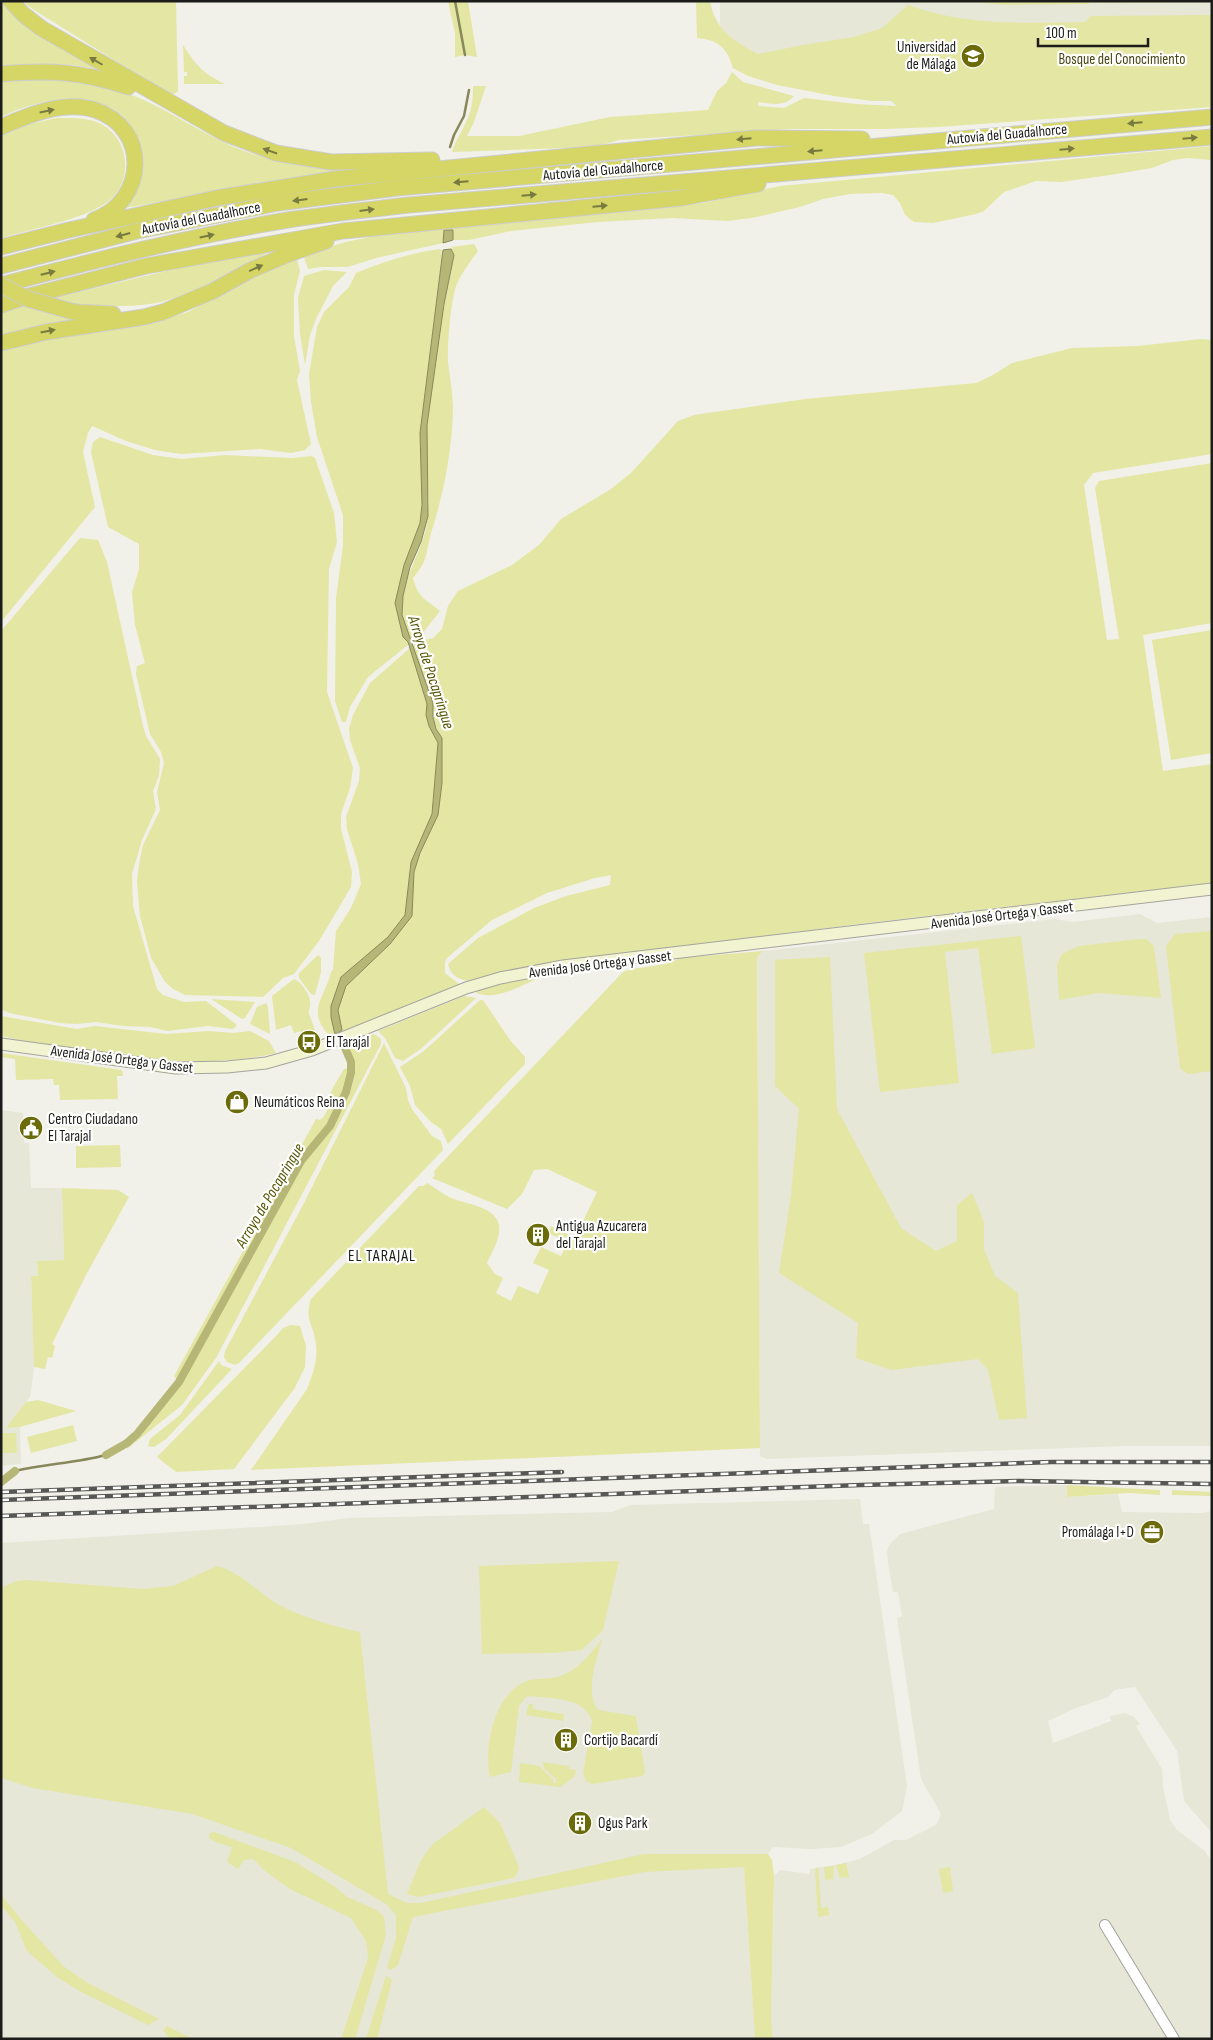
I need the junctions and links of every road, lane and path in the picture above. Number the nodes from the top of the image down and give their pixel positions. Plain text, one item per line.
1 (11, 1) edge
2 (1, 74) edge
3 (169, 103) junction
4 (1212, 117) edge
5 (1, 127) edge
6 (1212, 136) edge
7 (916, 142) junction
8 (1018, 153) junction
9 (563, 156) junction
10 (375, 229) junction
11 (69, 230) junction
12 (1, 247) edge
13 (1, 266) edge
14 (1, 285) edge
15 (1, 305) edge
16 (178, 306) junction
17 (1, 343) edge
18 (1212, 889) edge
19 (1, 1044) edge
20 (1105, 1925) dead end
21 (1174, 2039) edge

3 -> 1 highway
2 - 3 highway
9 -> 3 highway
4 -> 7 highway, Autovía del Guadalhorce
5 -> 11 highway
8 -> 6 highway, Autovía del Guadalhorce
7 -> 9 highway
7 -> 13 highway, Autovía del Guadalhorce
10 -> 8 highway
14 -> 8 highway, Autovía del Guadalhorce
9 - 11 highway
10 - 15 highway
16 -> 10 highway
11 - 12 highway
14 - 16 highway, bridge
17 -> 16 highway
18 - 19 main road, Avenida José Ortega y Gasset
20 - 21 street

